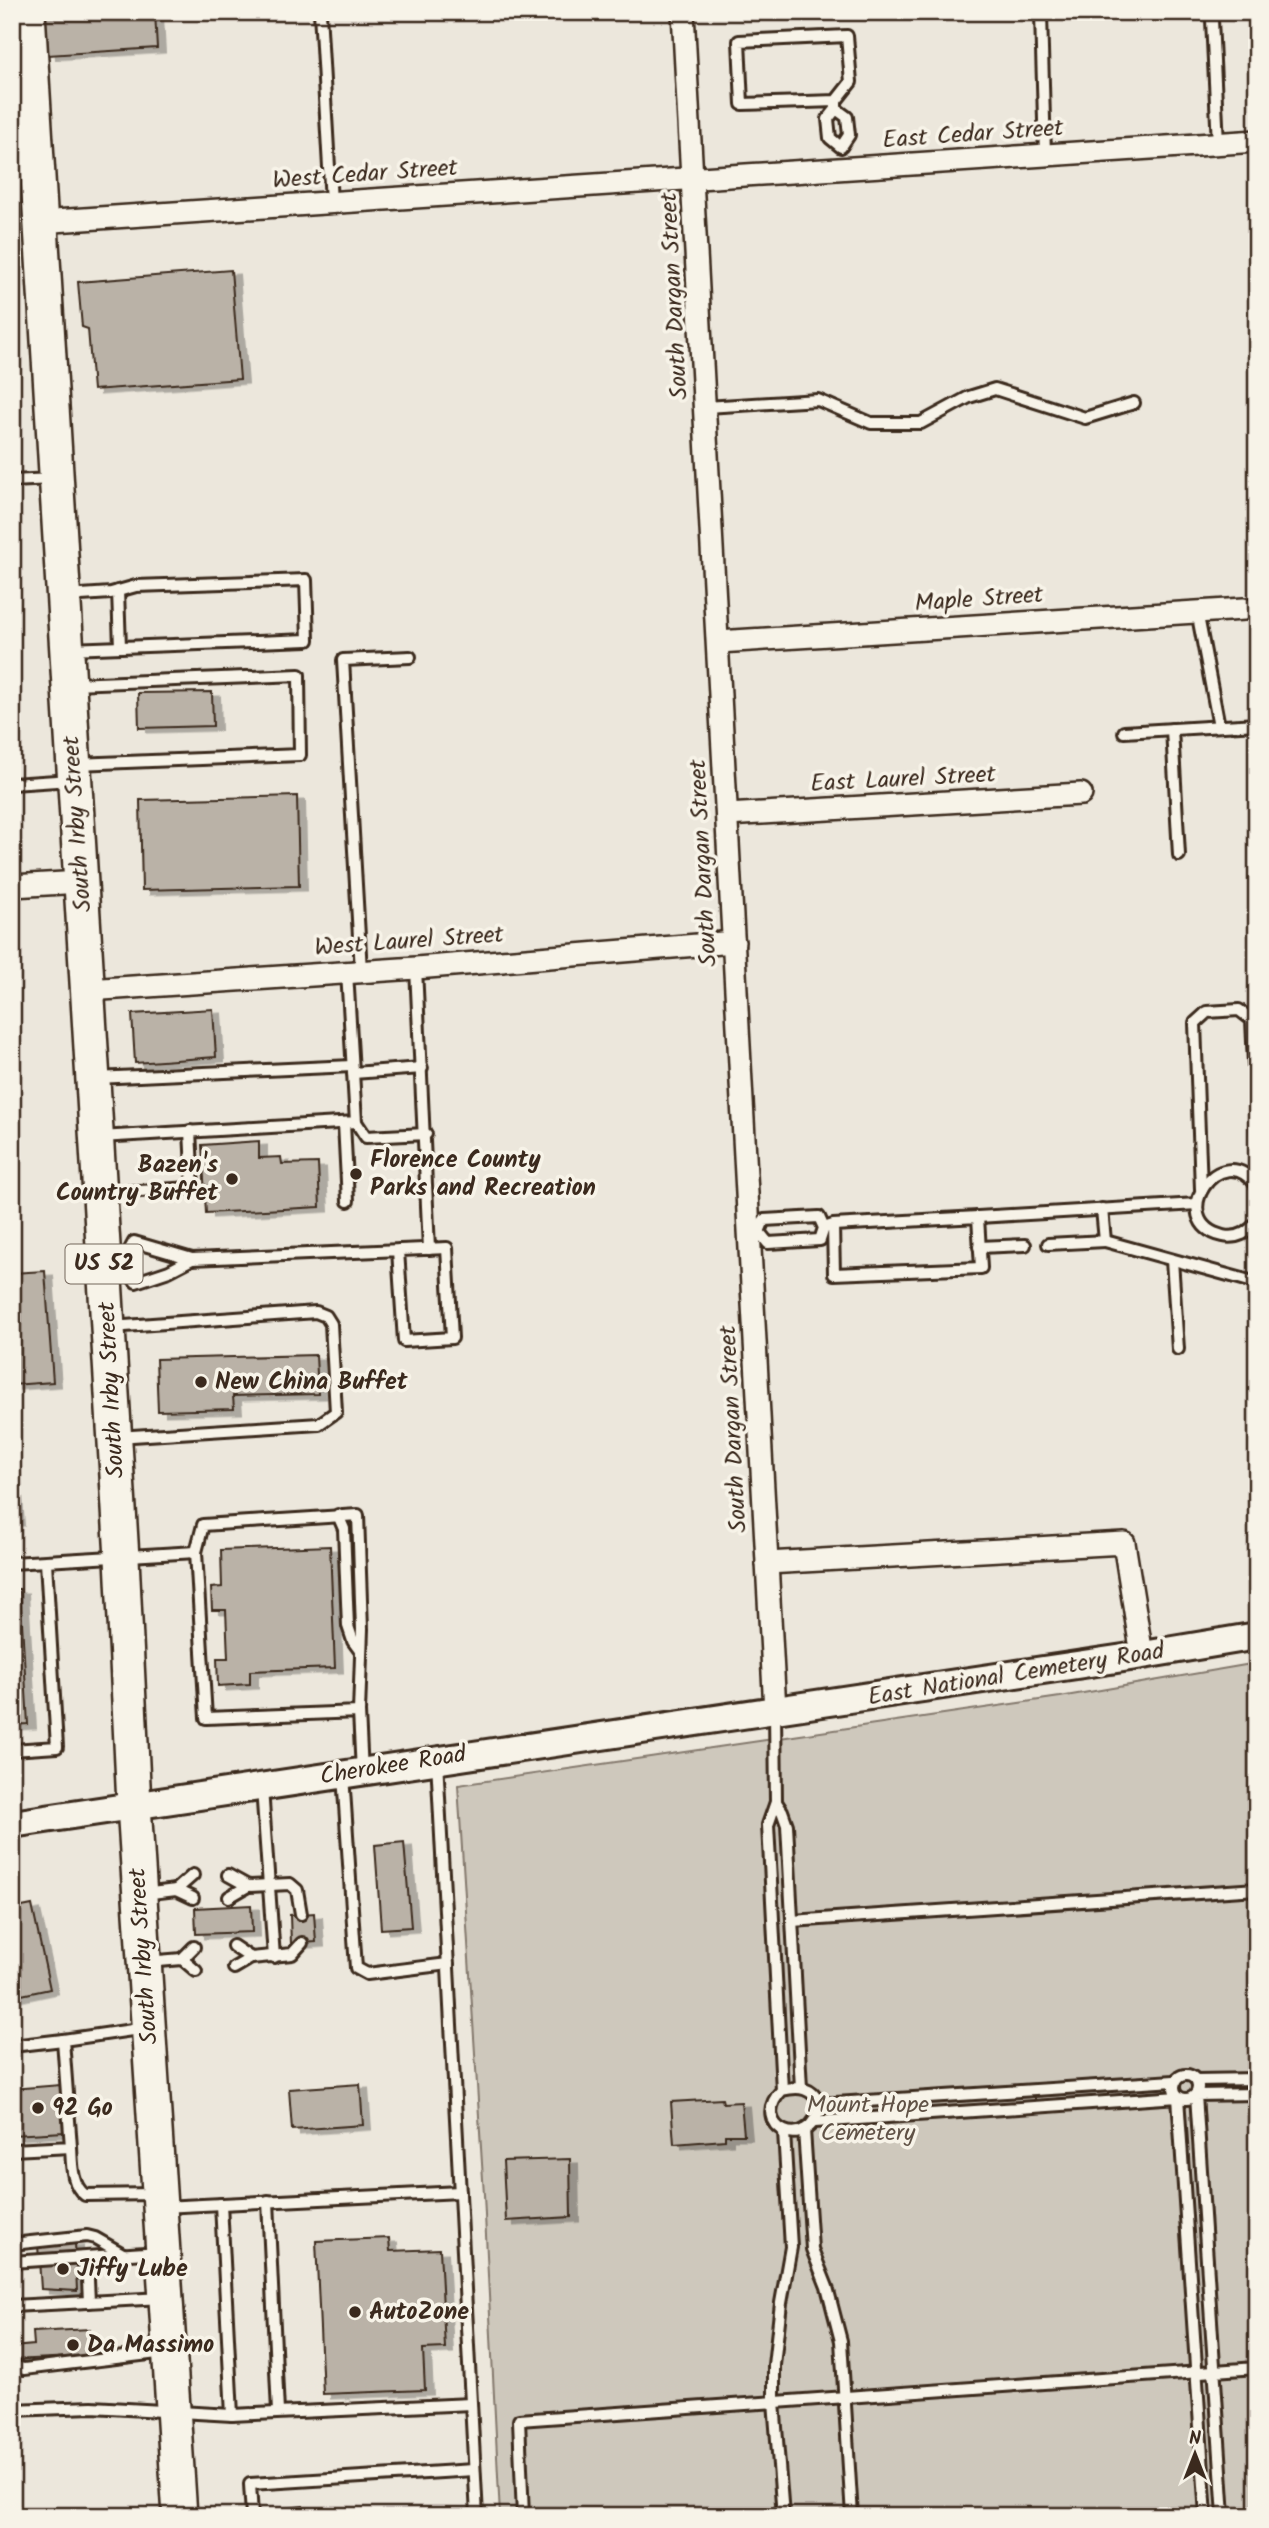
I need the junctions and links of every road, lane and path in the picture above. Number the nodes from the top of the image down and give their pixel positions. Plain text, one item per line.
1 (28, 12) edge
2 (320, 12) edge
3 (683, 12) edge
4 (1041, 14) dead end
5 (1212, 20) dead end
6 (836, 105) junction
7 (24, 132) edge
8 (1257, 141) edge
9 (1219, 144) junction
10 (841, 147) junction
11 (1045, 155) junction
12 (843, 169) junction
13 (694, 179) junction
14 (331, 202) junction
15 (39, 222) junction
16 (1134, 403) dead end
17 (706, 407) junction
18 (55, 479) junction
19 (12, 481) edge
20 (118, 591) junction
21 (63, 596) junction
22 (1244, 609) dead end
23 (1197, 611) junction
24 (718, 642) junction
25 (120, 647) junction
26 (66, 649) junction
27 (410, 657) dead end
28 (68, 684) junction
29 (1257, 724) edge
30 (1219, 726) junction
31 (1172, 729) junction
32 (1124, 732) dead end
33 (74, 772) junction
34 (12, 784) edge
35 (1081, 794) dead end
36 (727, 816) junction
37 (1179, 855) dead end
38 (81, 882) junction
39 (12, 886) edge
40 (734, 942) junction
41 (416, 968) junction
42 (354, 971) junction
43 (88, 990) junction
44 (422, 1068) junction
45 (353, 1069) junction
46 (93, 1078) junction
47 (350, 1122) junction
48 (190, 1131) junction
49 (1257, 1132) edge
50 (426, 1134) junction
51 (97, 1137) junction
52 (1257, 1186) edge
53 (1201, 1189) junction
54 (100, 1194) junction
55 (348, 1201) dead end
56 (1197, 1204) junction
57 (1102, 1209) junction
58 (978, 1217) junction
59 (1257, 1222) edge
60 (829, 1227) junction
61 (754, 1232) junction
62 (1105, 1241) junction
63 (1048, 1244) dead end
64 (1025, 1245) dead end
65 (979, 1247) junction
66 (429, 1249) junction
67 (398, 1250) junction
68 (192, 1259) junction
69 (1172, 1260) junction
70 (113, 1265) junction
71 (1257, 1283) edge
72 (108, 1327) junction
73 (1178, 1349) dead end
74 (114, 1437) junction
75 (338, 1515) junction
76 (196, 1552) junction
77 (122, 1558) junction
78 (46, 1562) junction
79 (12, 1563) edge
80 (767, 1563) junction
81 (1257, 1636) edge
82 (361, 1651) junction
83 (1142, 1655) junction
84 (775, 1710) junction
85 (359, 1712) junction
86 (12, 1750) edge
87 (437, 1759) junction
88 (352, 1773) junction
89 (262, 1786) junction
90 (776, 1802) junction
91 (134, 1805) junction
92 (12, 1825) edge
93 (193, 1875) dead end
94 (228, 1875) dead end
95 (248, 1886) junction
96 (268, 1886) junction
97 (1257, 1889) edge
98 (176, 1890) junction
99 (140, 1895) junction
100 (229, 1897) dead end
101 (194, 1898) dead end
102 (301, 1914) dead end
103 (792, 1921) junction
104 (302, 1943) dead end
105 (233, 1946) dead end
106 (194, 1947) dead end
107 (274, 1956) junction
108 (250, 1958) junction
109 (182, 1959) junction
110 (144, 1962) junction
111 (448, 1964) junction
112 (234, 1968) dead end
113 (196, 1970) dead end
114 (148, 2028) junction
115 (63, 2040) junction
116 (12, 2046) edge
117 (1257, 2079) edge
118 (1196, 2080) junction
119 (1174, 2081) junction
120 (802, 2088) junction
121 (782, 2090) junction
122 (1257, 2094) edge
123 (1196, 2095) junction
124 (1178, 2097) junction
125 (820, 2104) junction
126 (815, 2122) junction
127 (804, 2130) junction
128 (784, 2132) junction
129 (71, 2147) junction
130 (12, 2150) edge
131 (460, 2192) junction
132 (159, 2200) junction
133 (268, 2201) junction
134 (221, 2204) junction
135 (12, 2244) edge
136 (163, 2252) junction
137 (125, 2255) junction
138 (87, 2258) junction
139 (12, 2262) edge
140 (165, 2297) junction
141 (89, 2302) junction
142 (12, 2306) edge
143 (169, 2352) junction
144 (12, 2366) edge
145 (1257, 2368) edge
146 (1214, 2371) junction
147 (1196, 2372) junction
148 (844, 2396) junction
149 (774, 2402) junction
150 (471, 2404) junction
151 (12, 2410) edge
152 (174, 2412) junction
153 (278, 2412) junction
154 (232, 2415) junction
155 (474, 2470) junction
156 (180, 2516) edge
157 (252, 2516) edge
158 (477, 2516) edge
159 (523, 2516) edge
160 (783, 2516) edge
161 (852, 2516) edge
162 (1206, 2516) edge
163 (1224, 2516) edge

1 - 7 main road, South Irby Street / US 52
2 - 14 lane
3 - 13 street, South Dargan Street
4 - 11 lane
5 - 9 lane
6 - 6 lane
6 - 10 lane
6 - 10 lane
7 - 15 main road, South Irby Street / US 52
8 - 9 street, East Cedar Street
9 - 11 street, East Cedar Street
10 - 12 lane
11 - 12 street, East Cedar Street
12 - 13 street, East Cedar Street
13 - 14 street, West Cedar Street
13 - 17 street, South Dargan Street
14 - 15 street, West Cedar Street
15 - 18 main road, South Irby Street / US 52
16 - 17 lane
17 - 24 street, South Dargan Street
18 - 19 lane
18 - 21 main road, South Irby Street / US 52
20 - 21 lane
20 - 25 lane
20 - 25 lane
21 - 26 main road, South Irby Street / US 52
22 - 23 street, Maple Street
23 - 24 street, Maple Street
23 - 30 lane
24 - 36 street, South Dargan Street
25 - 26 lane
26 - 28 main road, South Irby Street / US 52
27 - 42 lane
28 - 33 main road, South Irby Street / US 52
28 - 33 lane
29 - 30 lane
30 - 31 lane
31 - 32 lane
31 - 37 lane
33 - 34 lane
33 - 38 main road, South Irby Street / US 52
35 - 36 street, East Laurel Street
36 - 40 street, South Dargan Street
38 - 39 street
38 - 43 main road, South Irby Street / US 52
40 - 41 street, West Laurel Street
40 - 61 street, South Dargan Street
41 - 42 street, West Laurel Street
41 - 44 lane
42 - 43 street, West Laurel Street
42 - 45 lane
43 - 46 main road, South Irby Street / US 52
44 - 45 lane
44 - 50 lane
45 - 46 lane
45 - 47 lane
46 - 51 main road, South Irby Street / US 52
47 - 48 lane
47 - 50 lane
47 - 55 lane
48 - 51 lane
48 - 54 lane
49 - 53 lane
50 - 66 lane
51 - 54 main road, South Irby Street / US 52
52 - 53 lane
53 - 56 lane
54 - 70 main road, South Irby Street / US 52
56 - 57 lane
56 - 59 lane
57 - 58 lane
57 - 62 lane
58 - 60 lane
58 - 65 lane
60 - 61 lane
60 - 61 lane
60 - 65 lane
61 - 80 street, South Dargan Street
62 - 63 lane
62 - 69 lane
64 - 65 lane
66 - 67 lane
66 - 67 lane
67 - 68 lane
68 - 70 lane
68 - 70 lane
69 - 71 lane
69 - 73 lane
70 - 72 main road, South Irby Street / US 52
72 - 74 main road, South Irby Street / US 52
72 - 74 lane
74 - 77 main road, South Irby Street / US 52
75 - 76 lane
75 - 82 lane
75 - 82 lane
76 - 77 lane
76 - 85 lane
77 - 78 lane
77 - 91 main road, South Irby Street / US 52
78 - 79 lane
78 - 86 lane
80 - 83 street
80 - 84 street, South Dargan Street
81 - 83 street, East National Cemetery Road
82 - 85 lane
83 - 84 street, East National Cemetery Road
84 - 87 street, Cherokee Road
84 - 90 lane
85 - 88 lane
87 - 88 street, Cherokee Road
87 - 111 lane
88 - 89 street, Cherokee Road
88 - 111 lane
89 - 91 street, Cherokee Road
89 - 96 lane
90 - 103 lane
90 - 121 lane
91 - 92 street, Cherokee Road
91 - 99 main road, South Irby Street / US 52
93 - 98 lane
94 - 95 lane
95 - 96 lane
95 - 100 lane
96 - 102 lane
96 - 107 lane
97 - 103 lane
98 - 99 lane
98 - 101 lane
99 - 110 main road, South Irby Street / US 52
103 - 120 lane
104 - 107 lane
105 - 108 lane
106 - 109 lane
107 - 108 lane
108 - 112 lane
109 - 110 lane
109 - 113 lane
110 - 114 main road, South Irby Street / US 52
111 - 131 lane
114 - 115 lane
114 - 132 main road, South Irby Street / US 52
115 - 116 lane
115 - 129 lane
117 - 118 lane
118 - 119 lane
118 - 123 lane
119 - 124 lane
119 - 125 lane
120 - 121 lane
120 - 125 lane
121 - 128 lane
122 - 123 lane
123 - 124 lane
123 - 146 lane
124 - 126 lane
124 - 147 lane
125 - 126 lane
126 - 127 lane
127 - 128 lane
127 - 148 lane
128 - 149 lane
129 - 130 lane
129 - 132 lane
131 - 133 lane
131 - 150 lane
132 - 134 lane
132 - 136 main road, South Irby Street / US 52
133 - 134 lane
133 - 153 lane
134 - 154 lane
135 - 137 lane
136 - 137 lane
136 - 140 main road, South Irby Street / US 52
137 - 138 lane
138 - 139 lane
138 - 141 lane
140 - 141 lane
140 - 143 main road, South Irby Street / US 52
141 - 142 lane
143 - 144 lane
143 - 152 main road, South Irby Street / US 52
145 - 146 lane
146 - 147 lane
146 - 163 lane
147 - 148 lane
147 - 162 lane
148 - 149 lane
148 - 161 lane
149 - 159 lane
149 - 160 lane
150 - 153 lane
150 - 155 lane
151 - 152 lane
152 - 154 lane
152 - 156 main road, South Irby Street / US 52
153 - 154 lane
155 - 157 lane
155 - 158 lane

